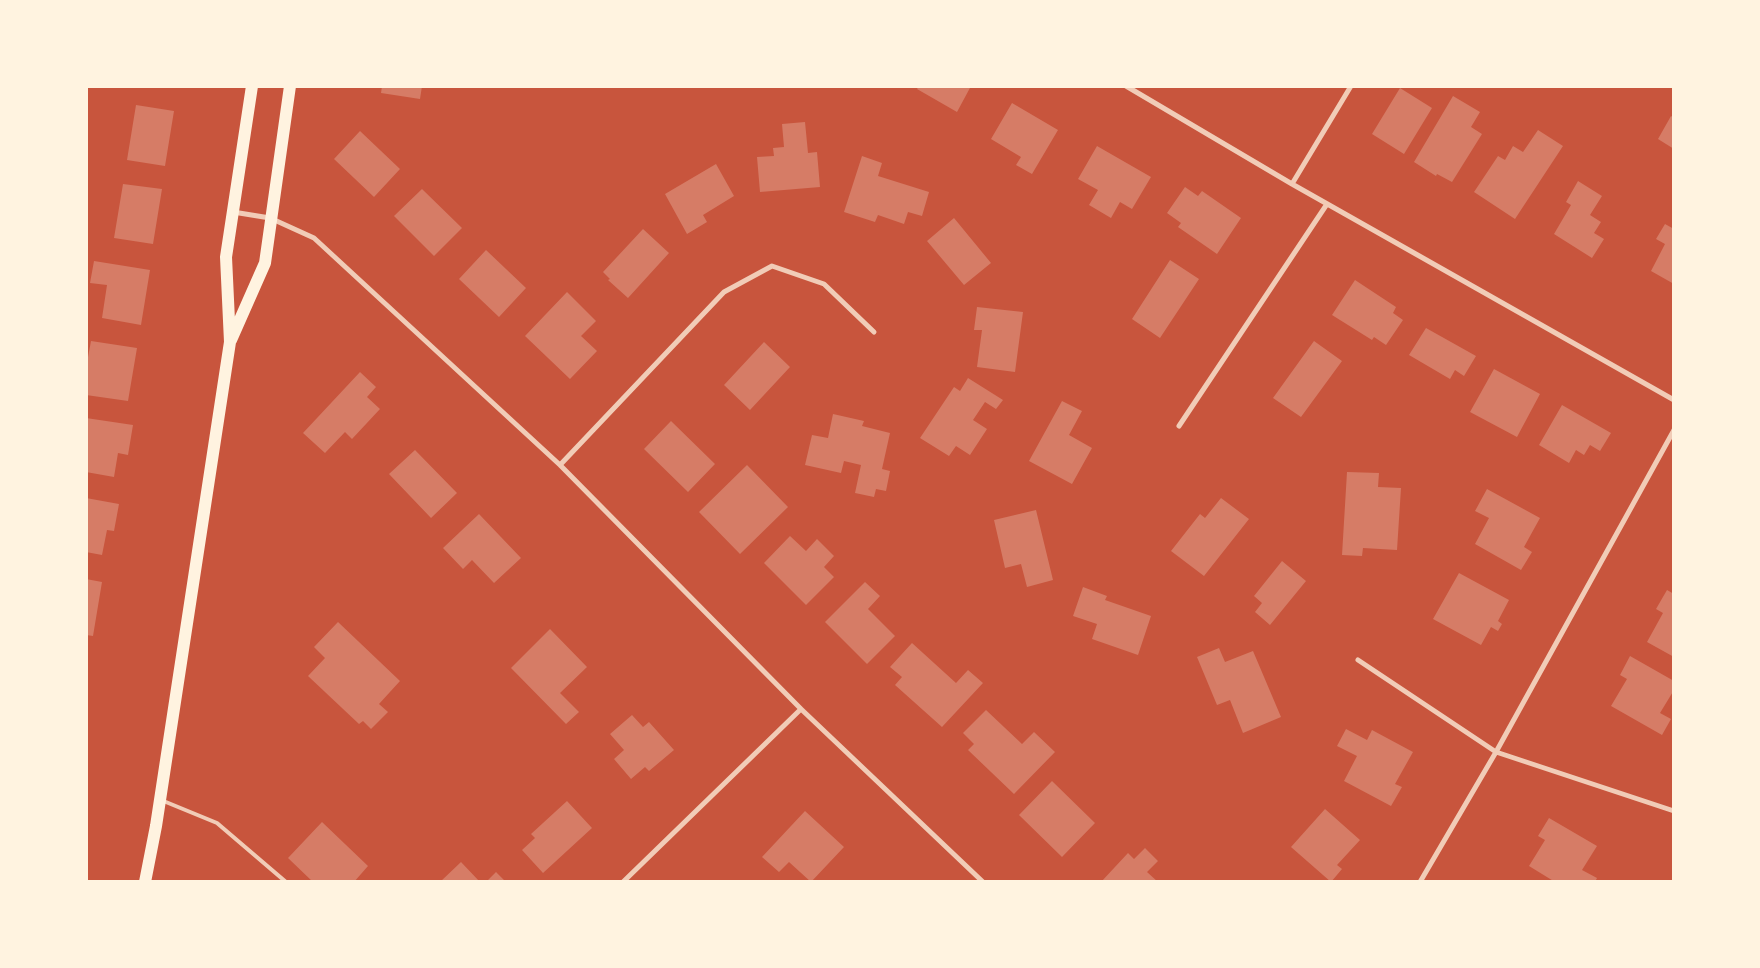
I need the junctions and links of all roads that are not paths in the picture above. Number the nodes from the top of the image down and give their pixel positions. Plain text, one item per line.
1 (252, 86) edge
2 (290, 86) edge
3 (1126, 86) edge
4 (1351, 86) edge
5 (1292, 184) junction
6 (1327, 204) junction
7 (233, 212) junction
8 (270, 218) junction
9 (874, 332) dead end
10 (230, 342) junction
11 (1674, 400) edge
12 (1179, 426) dead end
13 (1674, 430) edge
14 (560, 466) junction
15 (1358, 660) dead end
16 (801, 709) junction
17 (1496, 752) junction
18 (159, 799) junction
19 (1674, 810) edge
20 (145, 882) edge
21 (286, 882) edge
22 (623, 882) edge
23 (983, 882) edge
24 (1420, 882) edge

1 - 7 main road
2 - 8 main road
3 - 5 street
4 - 5 street
5 - 6 street
6 - 11 street
6 - 12 street
7 - 8 street
7 - 10 main road
8 - 10 main road
8 - 14 street
9 - 14 street
10 - 18 main road
13 - 17 street
14 - 16 street
15 - 17 street
16 - 22 street
16 - 23 street
17 - 19 street
17 - 24 street
18 - 20 main road
18 - 21 lane

